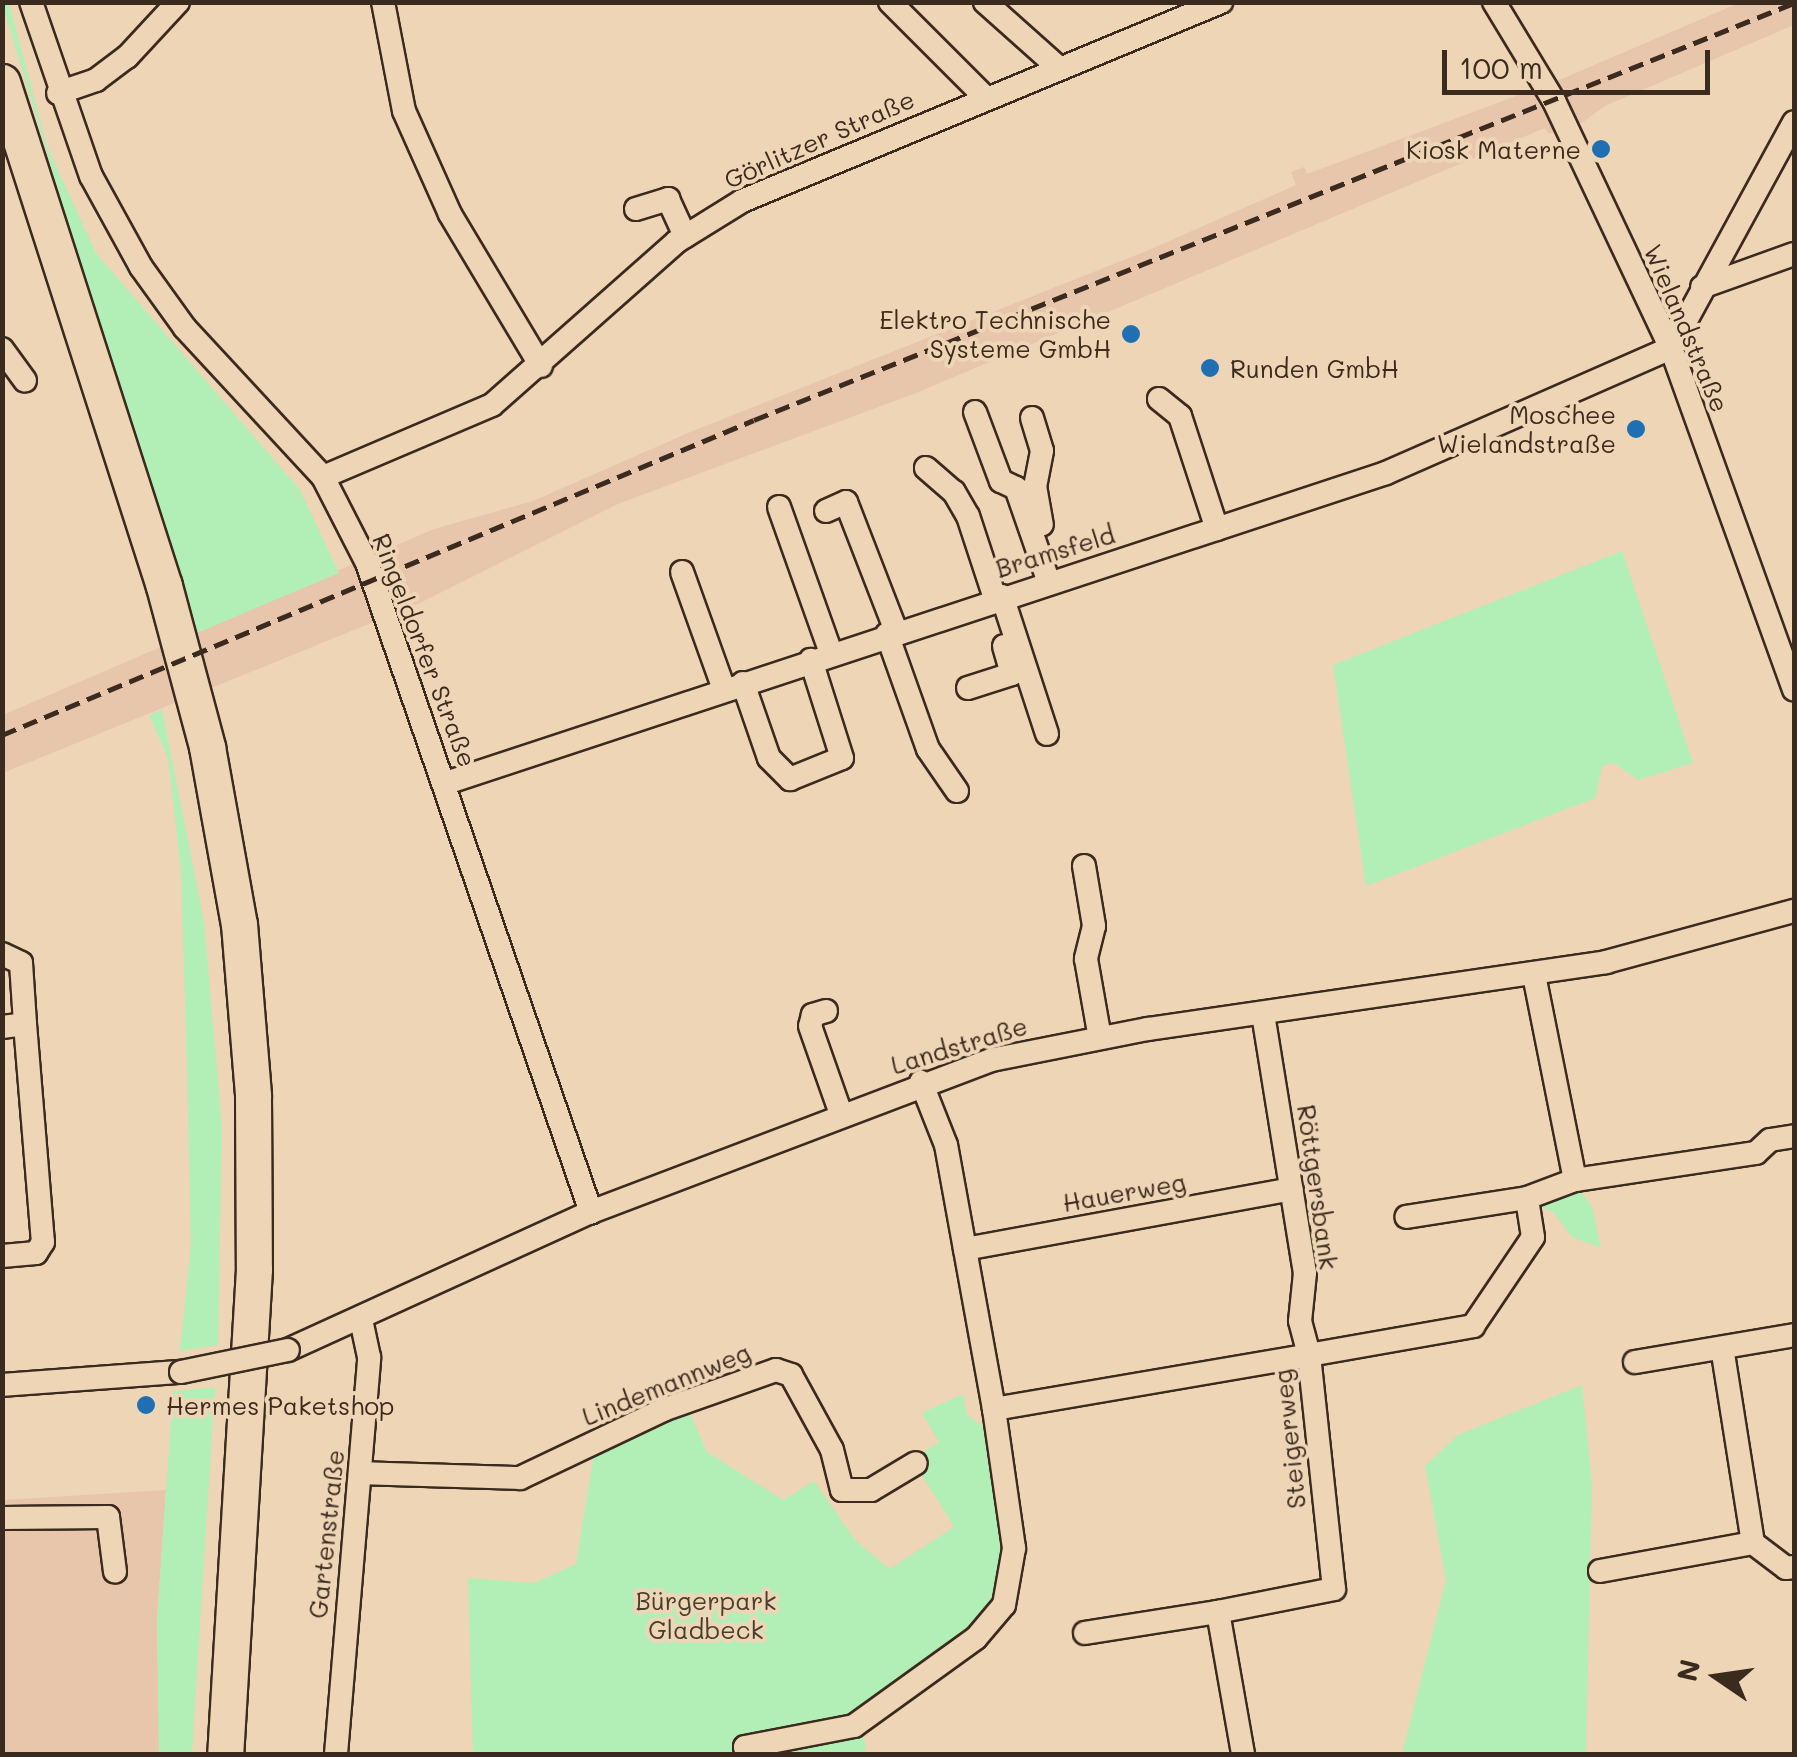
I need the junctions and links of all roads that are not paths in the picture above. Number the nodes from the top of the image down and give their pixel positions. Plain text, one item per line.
1 (31, 2) edge
2 (178, 2) edge
3 (382, 2) edge
4 (890, 2) edge
5 (984, 2) edge
6 (1221, 2) edge
7 (1494, 2) edge
8 (1058, 67) junction
9 (2, 82) edge
10 (58, 94) junction
11 (985, 96) junction
12 (1794, 122) edge
13 (2, 144) edge
14 (636, 210) dead end
15 (685, 236) junction
16 (1794, 254) edge
17 (1702, 287) junction
18 (1671, 348) junction
19 (2, 349) edge
20 (541, 366) junction
21 (25, 381) dead end
22 (1159, 399) dead end
23 (975, 412) dead end
24 (1032, 418) dead end
25 (926, 468) dead end
26 (323, 477) junction
27 (779, 507) dead end
28 (826, 512) dead end
29 (1217, 529) junction
30 (682, 572) dead end
31 (1055, 581) junction
32 (995, 598) junction
33 (892, 633) junction
34 (821, 657) junction
35 (734, 686) junction
36 (968, 688) dead end
37 (1794, 690) edge
38 (1047, 734) dead end
39 (446, 784) junction
40 (957, 791) dead end
41 (1084, 866) dead end
42 (1794, 911) edge
43 (2, 954) edge
44 (1534, 975) junction
45 (826, 1010) dead end
46 (1263, 1014) junction
47 (14, 1025) edge
48 (1100, 1038) junction
49 (922, 1082) junction
50 (841, 1114) junction
51 (1794, 1136) edge
52 (1574, 1180) junction
53 (1292, 1189) junction
54 (1527, 1198) junction
55 (590, 1212) junction
56 (1406, 1217) dead end
57 (965, 1249) junction
58 (2, 1256) edge
59 (361, 1319) junction
60 (1794, 1336) edge
61 (1722, 1348) junction
62 (1309, 1355) junction
63 (1634, 1362) dead end
64 (2, 1385) edge
65 (994, 1409) junction
66 (916, 1464) dead end
67 (360, 1474) junction
68 (2, 1518) edge
69 (1753, 1543) junction
70 (1794, 1567) edge
71 (1600, 1571) dead end
72 (114, 1572) dead end
73 (1218, 1612) junction
74 (1085, 1633) dead end
75 (206, 1754) edge
76 (225, 1754) edge
77 (336, 1754) edge
78 (747, 1754) edge
79 (1243, 1754) edge

1 - 10 street, Ringeldorfer Straße
2 - 10 street
3 - 20 street
4 - 11 street
5 - 8 street
6 - 8 street, Görlitzer Straße
7 - 18 street, Wielandstraße
8 - 11 street, Görlitzer Straße
9 - 76 highway
10 - 26 street, Ringeldorfer Straße
11 - 15 street, Görlitzer Straße
12 - 17 street
13 - 75 highway
14 - 15 street
15 - 20 street, Görlitzer Straße
16 - 17 street
17 - 18 street
18 - 29 street, Bramsfeld
18 - 37 street, Wielandstraße
19 - 21 street
20 - 26 street, Görlitzer Straße
22 - 29 street
23 - 31 street
24 - 31 street
25 - 32 street
26 - 39 street, Ringeldorfer Straße
27 - 34 street
28 - 33 street
29 - 31 street, Bramsfeld
30 - 35 street
31 - 32 street, Bramsfeld
32 - 33 street, Bramsfeld
32 - 36 street
32 - 38 street
33 - 34 street, Bramsfeld
33 - 40 street
34 - 35 street, Bramsfeld
34 - 35 street
35 - 39 street, Bramsfeld
39 - 55 street, Ringeldorfer Straße
41 - 48 street
42 - 44 street, Landstraße
43 - 47 street
44 - 46 street, Landstraße
44 - 52 street
45 - 50 street
46 - 48 street, Landstraße
46 - 53 street, Röttgersbank
47 - 58 street
48 - 49 street, Landstraße
49 - 50 street, Landstraße
49 - 57 street
50 - 55 street, Landstraße
51 - 52 street
52 - 54 street
53 - 57 street, Hauerweg
53 - 62 street, Röttgersbank
54 - 56 street
54 - 62 street
55 - 59 street, Landstraße
57 - 65 street
59 - 64 street, Landstraße, bridge
59 - 67 street, Gartenstraße
60 - 61 street
61 - 63 street
61 - 69 street
62 - 65 street, Steigerweg
62 - 73 street, Steigerweg
65 - 78 street
66 - 67 street, Lindemannweg
67 - 77 street, Gartenstraße
68 - 72 street
69 - 70 street
69 - 71 street
73 - 74 street
73 - 79 street

